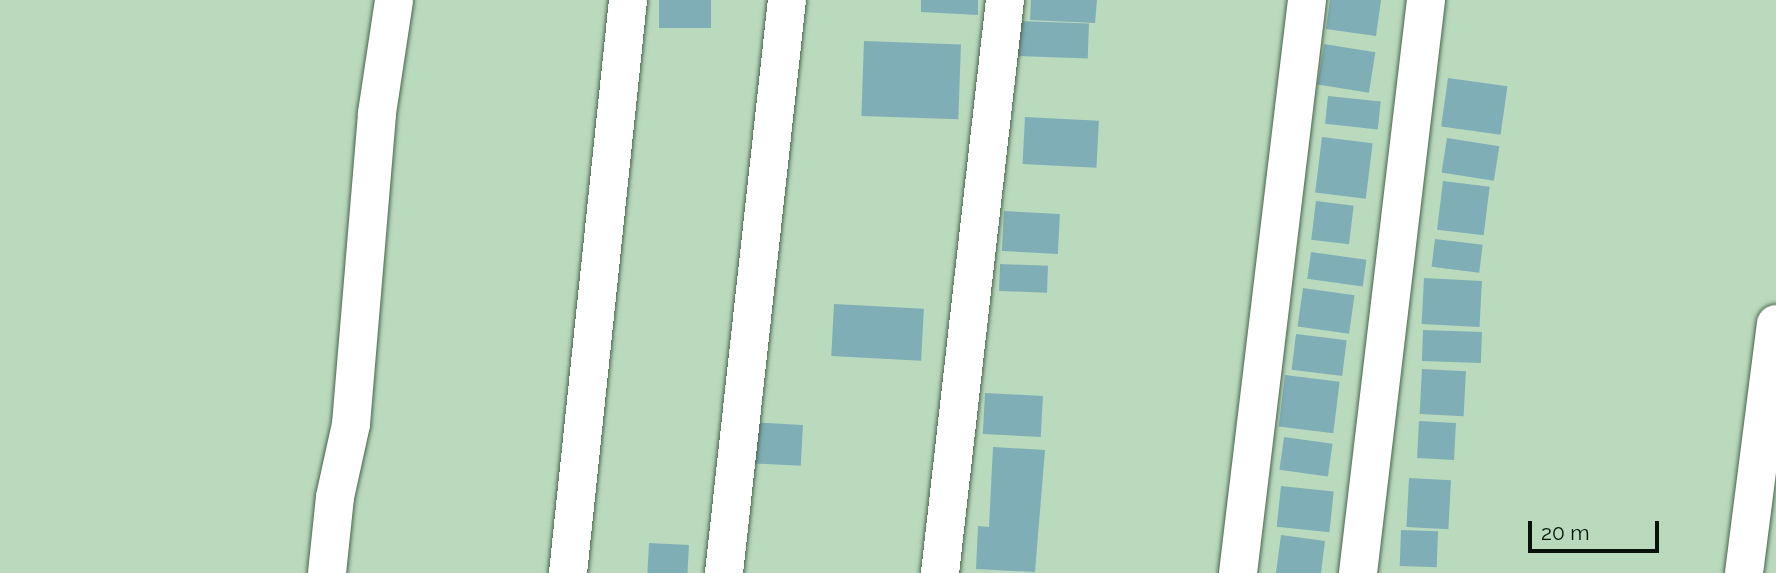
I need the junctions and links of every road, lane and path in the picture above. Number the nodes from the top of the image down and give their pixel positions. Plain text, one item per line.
1 (394, 0) edge
2 (628, 0) edge
3 (787, 0) edge
4 (1005, 0) edge
5 (1307, 0) edge
6 (1426, 0) edge
7 (1776, 324) edge
8 (327, 573) edge
9 (568, 573) edge
10 (724, 573) edge
11 (940, 573) edge
12 (1238, 573) edge
13 (1358, 573) edge
14 (1744, 573) edge

1 - 8 street
2 - 9 street
3 - 10 street
4 - 11 street
5 - 12 street
6 - 13 street
7 - 14 street

